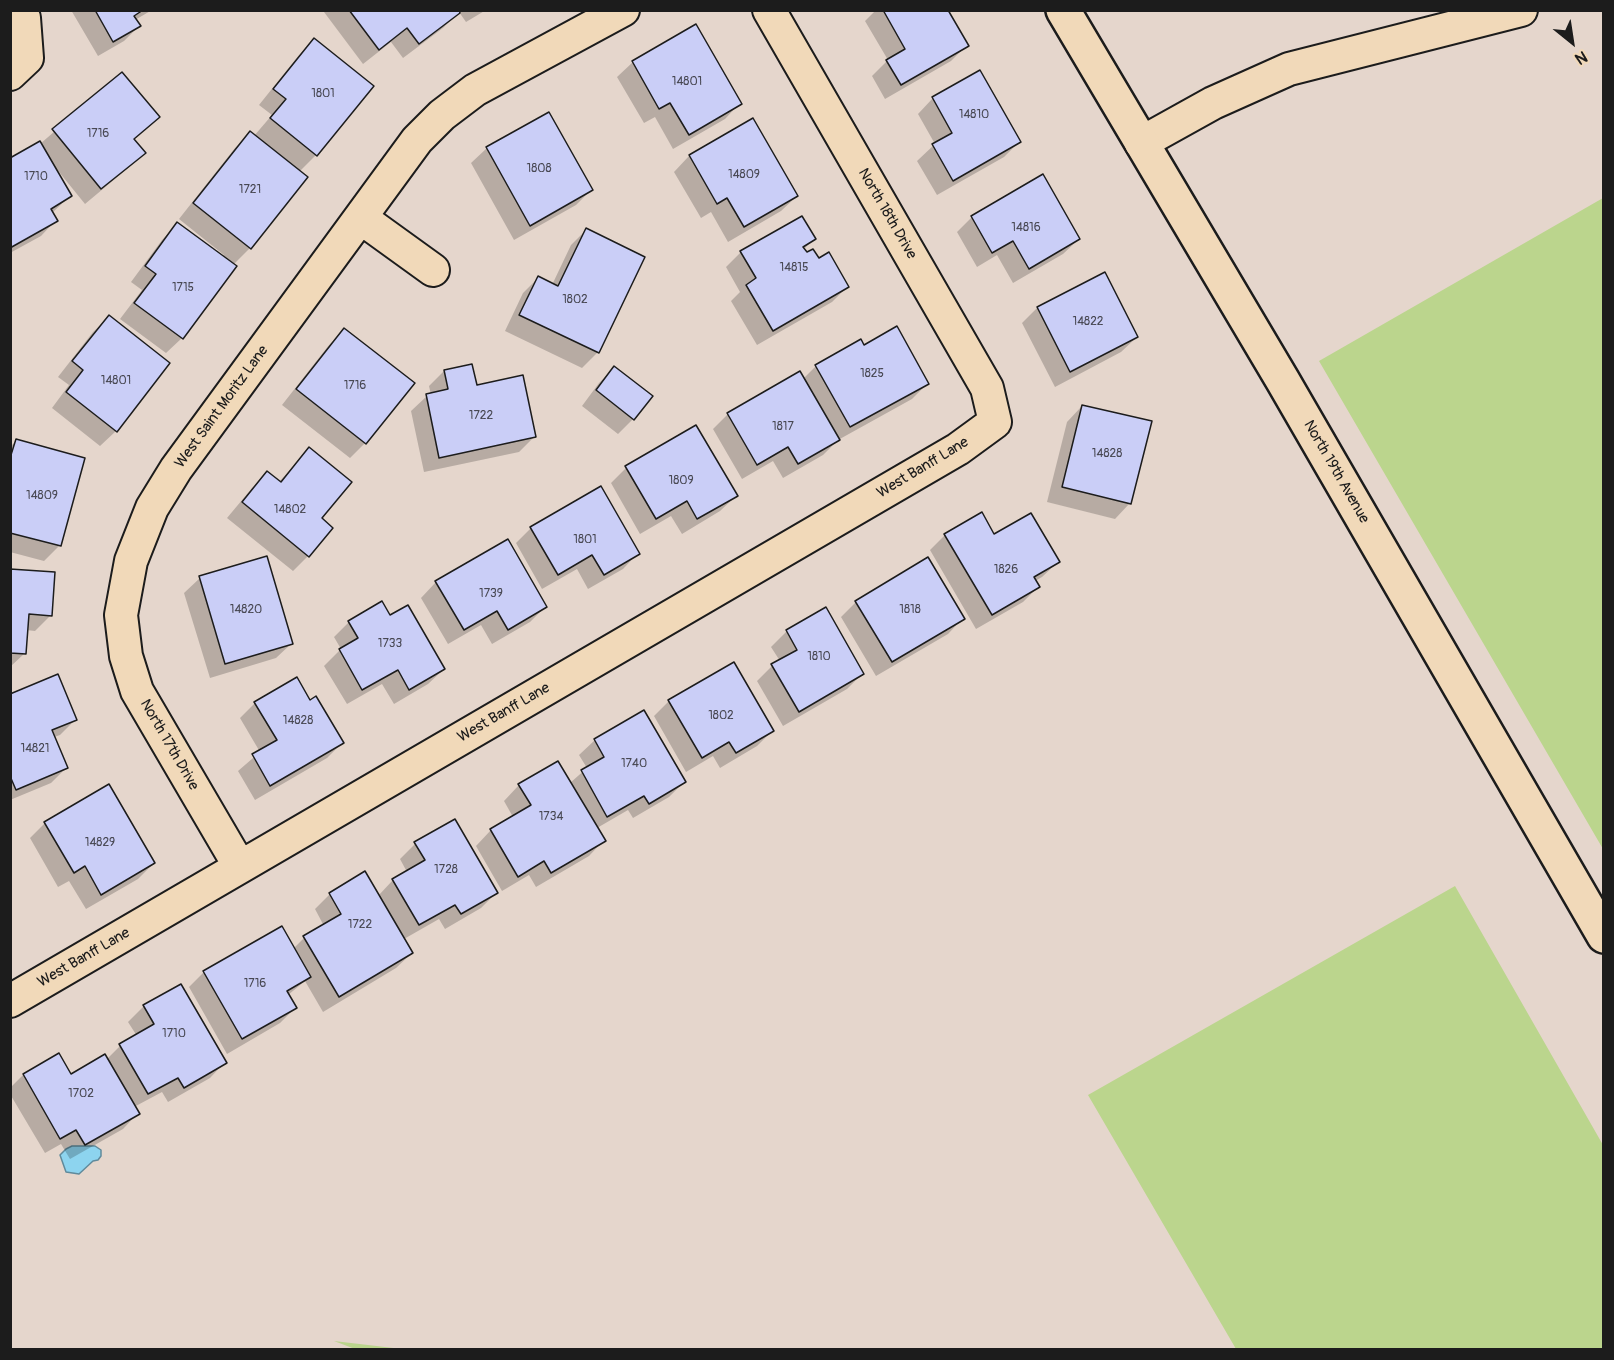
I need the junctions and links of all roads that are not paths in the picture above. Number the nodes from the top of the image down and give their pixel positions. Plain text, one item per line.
1 (20, 10) edge
2 (623, 10) edge
3 (769, 10) edge
4 (1063, 10) edge
5 (1521, 10) edge
6 (10, 74) edge
7 (1141, 143) junction
8 (361, 218) junction
9 (433, 270) dead end
10 (995, 422) joint
11 (121, 615) joint
12 (240, 867) junction
13 (1604, 936) edge
14 (10, 1001) edge

1 - 6 street
2 - 8 street, West Saint Moritz Lane
3 - 10 street, North 18th Drive
4 - 7 main road, North 19th Avenue
5 - 7 street
7 - 13 main road, North 19th Avenue
8 - 9 street
8 - 11 street, West Saint Moritz Lane
10 - 12 street, West Banff Lane
11 - 12 street, North 17th Drive
12 - 14 street, West Banff Lane

